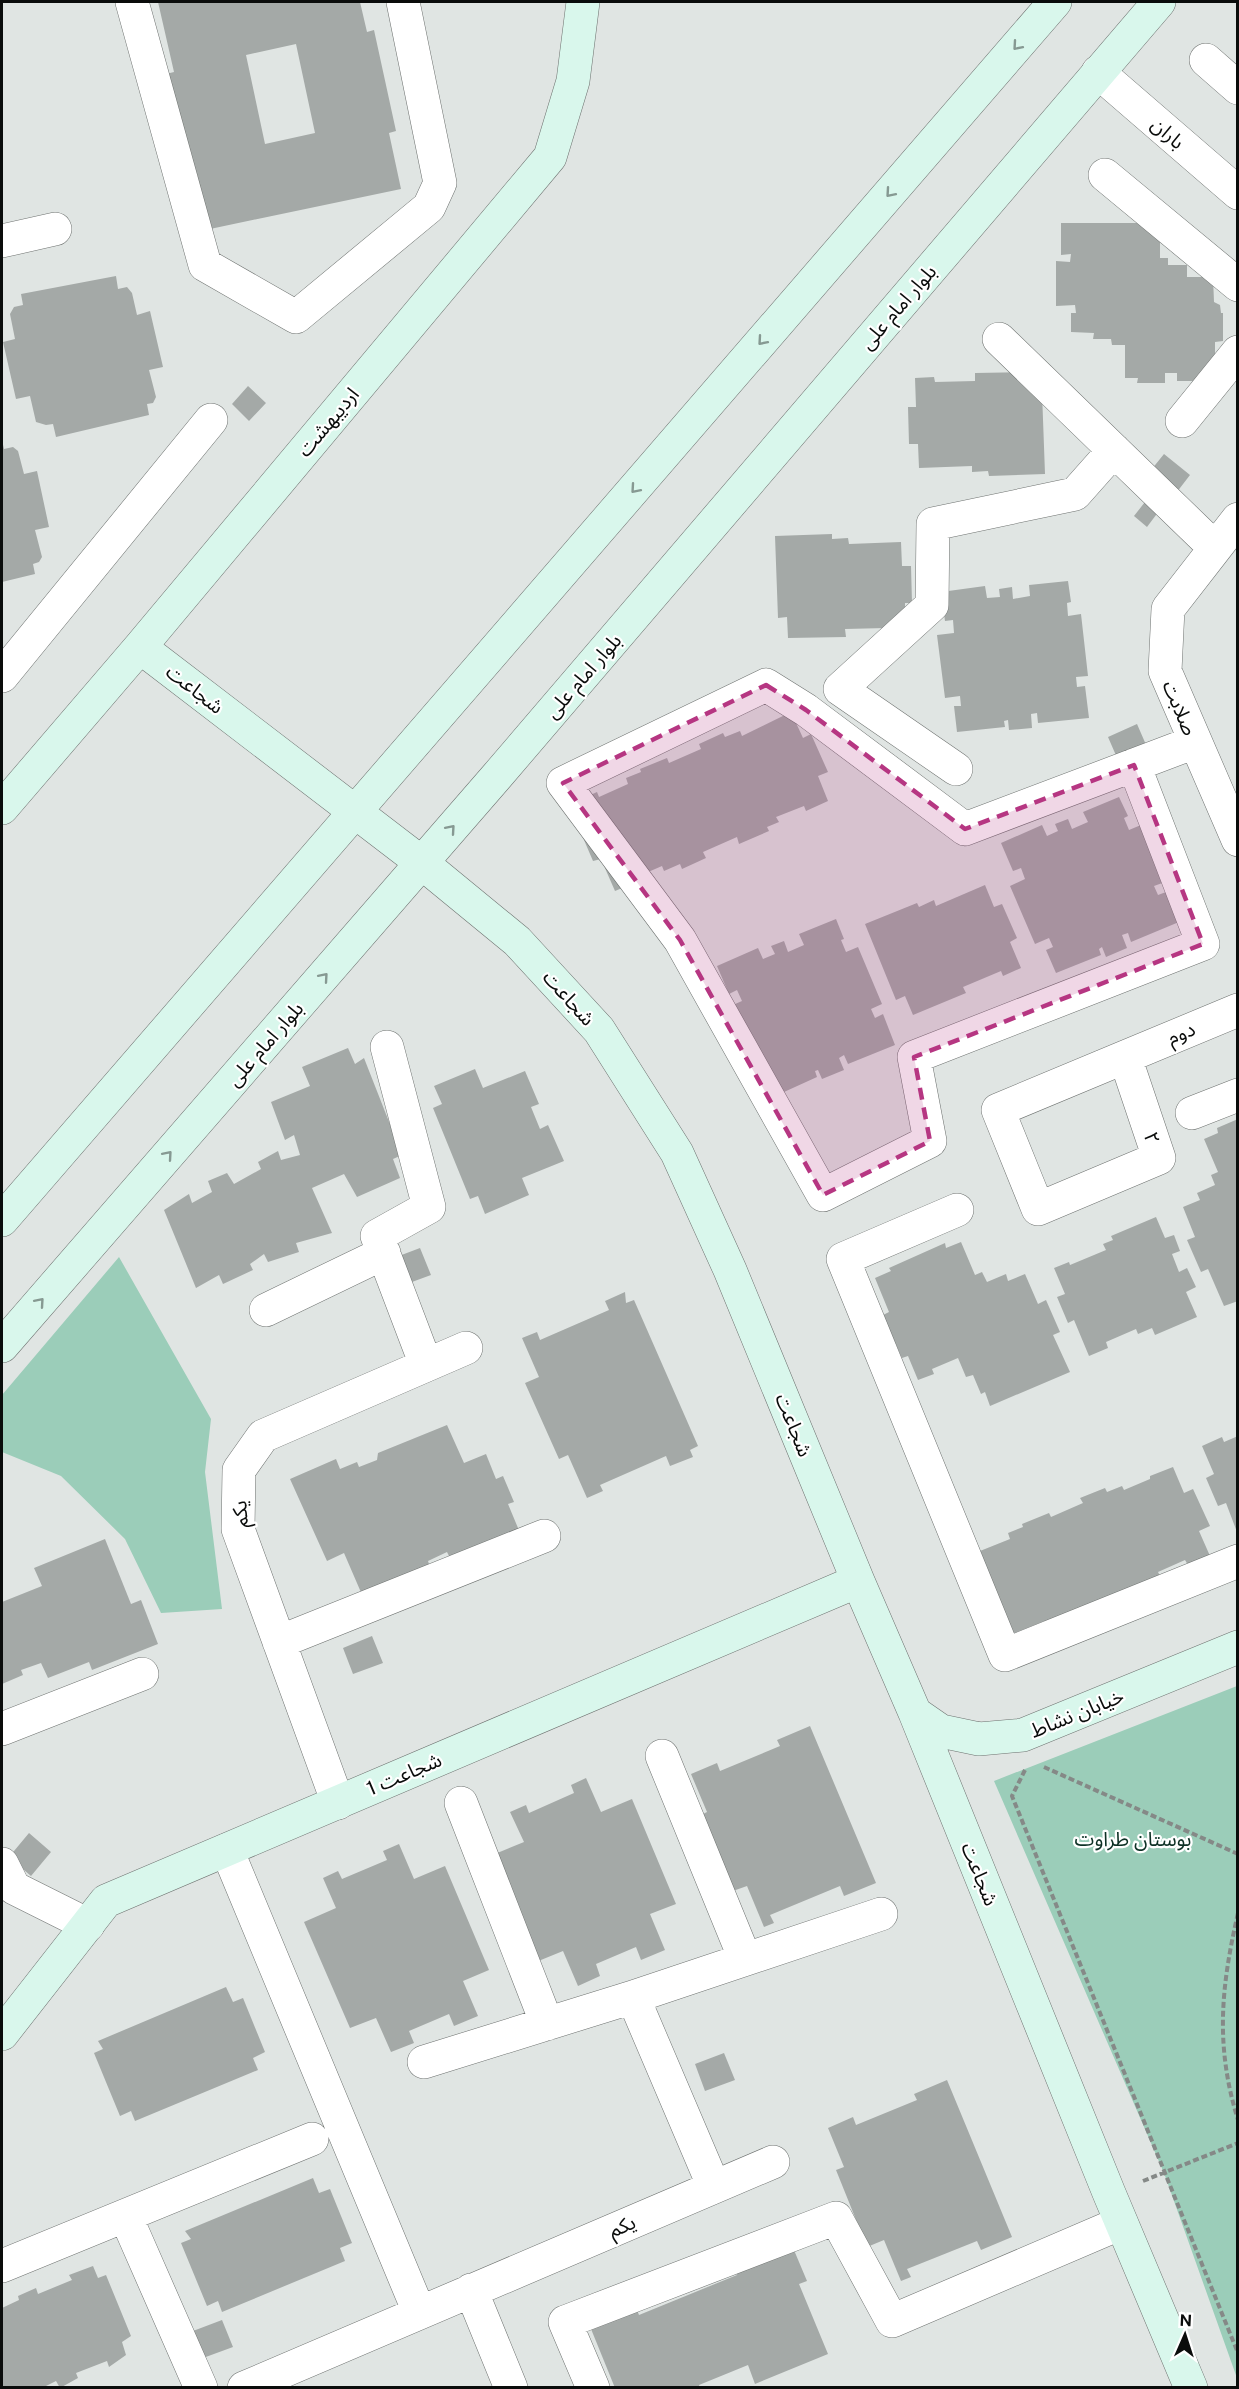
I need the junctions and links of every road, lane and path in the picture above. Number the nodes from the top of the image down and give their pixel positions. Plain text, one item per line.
1 (132, 2) edge
2 (403, 2) edge
3 (583, 2) edge
4 (1055, 2) edge
5 (1159, 2) edge
6 (1206, 60) dead end
7 (1098, 72) junction
8 (1238, 88) edge
9 (1105, 175) dead end
10 (1238, 193) edge
11 (55, 229) dead end
12 (2, 241) edge
13 (1238, 285) edge
14 (999, 339) dead end
15 (1238, 352) edge
16 (211, 420) dead end
17 (1182, 421) dead end
18 (1114, 450) junction
19 (1238, 519) edge
20 (1215, 548) junction
21 (140, 647) junction
22 (2, 676) edge
23 (1195, 742) junction
24 (1134, 765) junction
25 (956, 769) dead end
26 (2, 808) edge
27 (355, 812) junction
28 (1238, 840) edge
29 (422, 863) junction
30 (1238, 1010) edge
31 (387, 1047) dead end
32 (1125, 1057) junction
33 (1238, 1095) edge
34 (1192, 1113) dead end
35 (957, 1210) dead end
36 (2, 1220) edge
37 (384, 1253) junction
38 (266, 1310) dead end
39 (2, 1347) edge
40 (466, 1348) dead end
41 (426, 1365) junction
42 (544, 1536) dead end
43 (1238, 1561) edge
44 (858, 1581) junction
45 (279, 1642) junction
46 (1238, 1647) edge
47 (142, 1674) dead end
48 (915, 1713) junction
49 (2, 1729) edge
50 (662, 1756) dead end
51 (1030, 1761) dead end
52 (1041, 1766) dead end
53 (338, 1803) junction
54 (461, 1803) dead end
55 (227, 1850) junction
56 (1238, 1854) edge
57 (3, 1869) edge
58 (1238, 1913) edge
59 (881, 1914) dead end
60 (88, 1925) junction
61 (745, 1959) junction
62 (633, 1997) junction
63 (547, 2024) junction
64 (2, 2034) edge
65 (424, 2062) dead end
66 (1238, 2120) edge
67 (312, 2139) dead end
68 (1238, 2143) edge
69 (773, 2162) dead end
70 (1164, 2173) junction
71 (714, 2187) junction
72 (1109, 2193) junction
73 (126, 2217) junction
74 (1122, 2223) junction
75 (2, 2266) edge
76 (471, 2290) junction
77 (419, 2312) junction
78 (1238, 2353) edge
79 (201, 2388) edge
80 (244, 2388) edge
81 (511, 2388) edge
82 (592, 2388) edge
83 (1191, 2388) edge

1 - 2 street
3 - 21 street, اردیبهشت
4 -> 27 street
5 - 7 street, بلوار امام علی
6 - 8 street
7 - 10 street, باران
29 -> 7 street, بلوار امام علی
9 - 13 street
11 - 12 street
14 - 18 street
15 - 17 street
16 - 22 street
18 - 20 street
18 - 25 street
19 - 20 street, صلابت
20 - 23 street, صلابت
21 - 26 street, اردیبهشت
21 - 27 street, شجاعت
23 - 24 street
23 - 28 street, صلابت
24 - 24 street
27 - 29 street, شجاعت
27 - 36 street
39 -> 29 street, بلوار امام علی
29 - 44 street, شجاعت
30 - 32 street, دوم
31 - 37 street
32 - 32 street, ۲
33 - 34 street
35 - 43 street
37 - 38 street
37 - 41 street
40 - 41 street, یکم
41 - 45 street, یکم
42 - 45 street
44 - 48 street, شجاعت
44 - 53 street, شجاعت 1
45 - 53 street, یکم
46 - 48 street, خیابان نشاط
47 - 49 street
48 - 72 street, شجاعت
50 - 61 street
51 - 70 path
52 - 56 path
53 - 55 street, شجاعت 1
54 - 63 street
55 - 60 street, شجاعت 1
55 - 77 street
57 - 60 street
58 - 66 path
59 - 61 street
60 - 64 street, شجاعت 1
61 - 62 street
62 - 63 street
62 - 71 street
63 - 65 street
67 - 73 street
68 - 70 path
69 - 71 street, یکم
70 - 72 path
70 - 78 path
71 - 76 street, یکم
72 - 74 street, شجاعت
73 - 75 street
73 - 79 street
74 - 82 street
74 - 83 street, شجاعت
76 - 77 street, یکم
76 - 81 street
77 - 80 street, یکم

